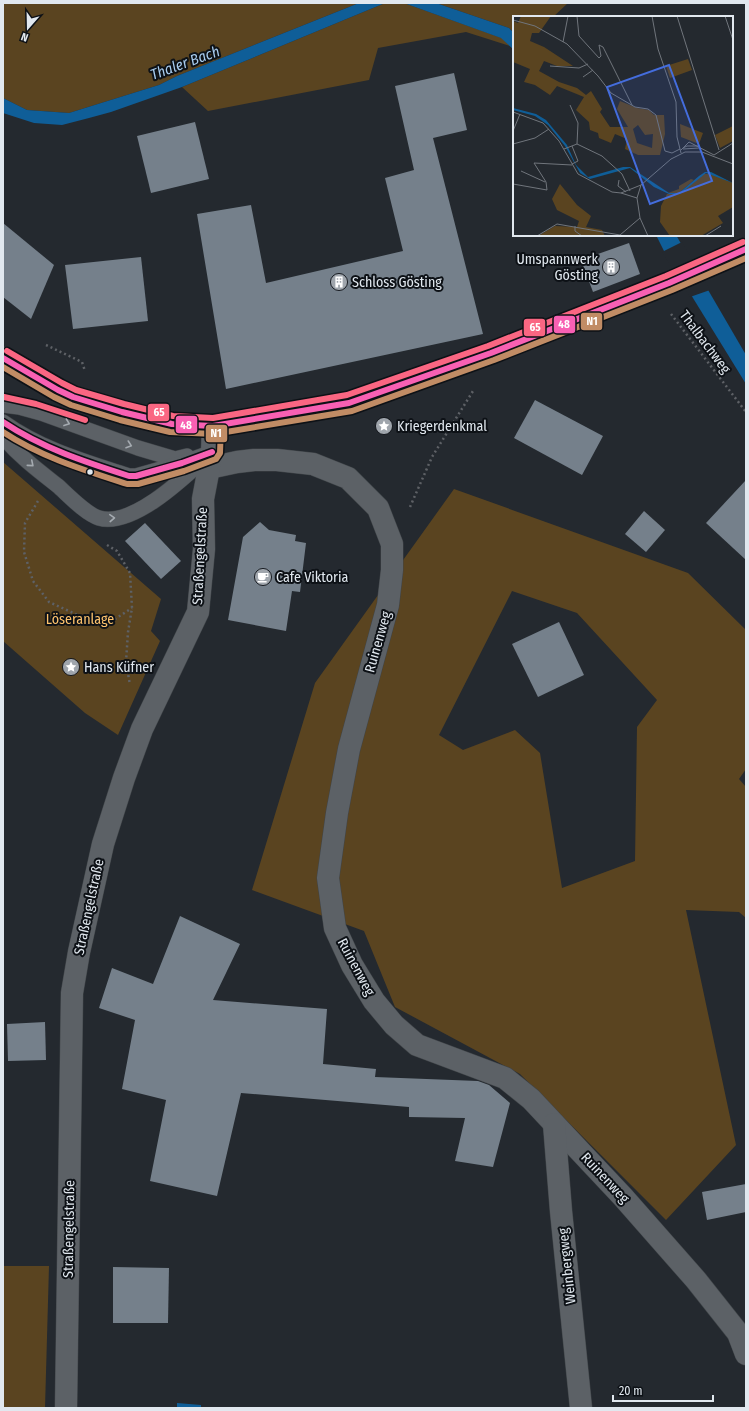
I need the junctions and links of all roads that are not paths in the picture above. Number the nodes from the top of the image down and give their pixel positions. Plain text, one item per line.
1 (746, 249) edge
2 (3, 358) edge
3 (3, 405) edge
4 (3, 422) edge
5 (213, 426) junction
6 (3, 437) edge
7 (210, 460) junction
8 (554, 1124) junction
9 (746, 1354) edge
10 (66, 1408) edge
11 (582, 1408) edge

1 - 5 street
2 - 5 street
3 -> 7 lane
4 - 7 lane
5 - 7 street, Straßengelstraße
6 -> 7 lane
7 - 8 street, Ruinenweg
7 - 10 street, Straßengelstraße
8 - 9 street, Ruinenweg
8 - 11 street, Weinbergweg

